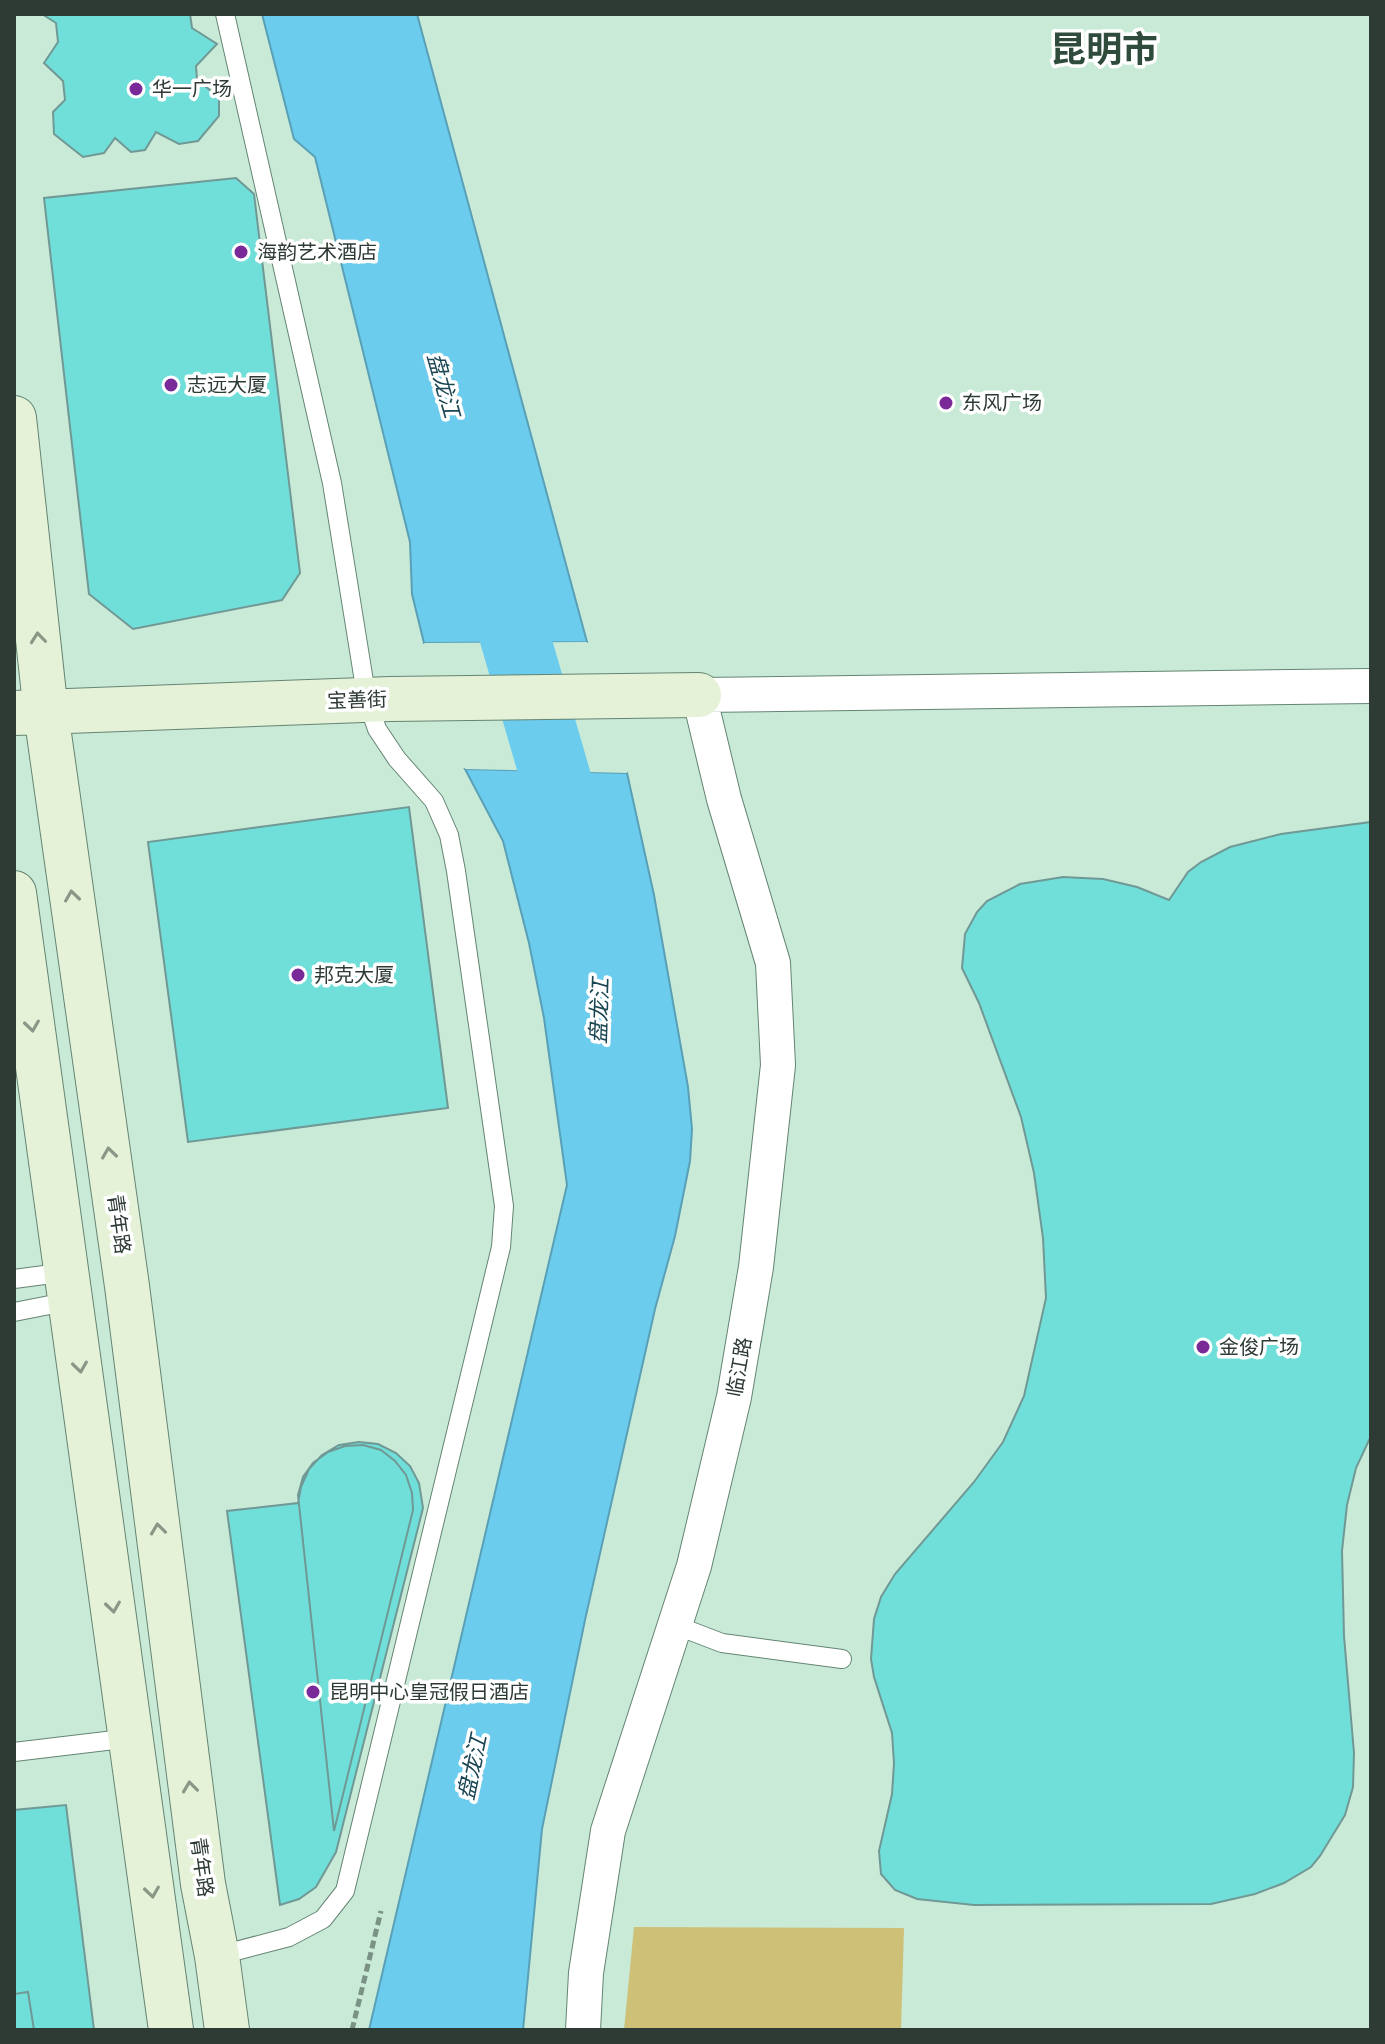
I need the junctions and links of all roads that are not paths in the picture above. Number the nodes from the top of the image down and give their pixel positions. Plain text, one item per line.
1 (225, 14) edge
2 (14, 418) edge
3 (1371, 686) edge
4 (699, 695) junction
5 (382, 700) junction
6 (30, 713) edge
7 (14, 893) edge
8 (14, 1279) edge
9 (68, 1286) junction
10 (14, 1312) edge
11 (675, 1625) junction
12 (842, 1659) dead end
13 (131, 1738) junction
14 (14, 1752) edge
15 (217, 1956) junction
16 (171, 2030) edge
17 (227, 2030) edge
18 (583, 2030) edge

1 - 5 lane
6 -> 2 main road, 青年路
3 - 4 street
4 - 5 main road, 宝善街
4 - 11 street, 临江路
5 - 6 main road, 宝善街
5 - 15 lane
15 -> 6 main road, 青年路
7 -> 9 main road
8 - 9 lane
9 - 10 lane
9 -> 13 main road
11 - 12 lane
11 - 18 street, 临江路
13 - 14 lane
13 -> 16 main road
15 - 17 main road, 青年路

